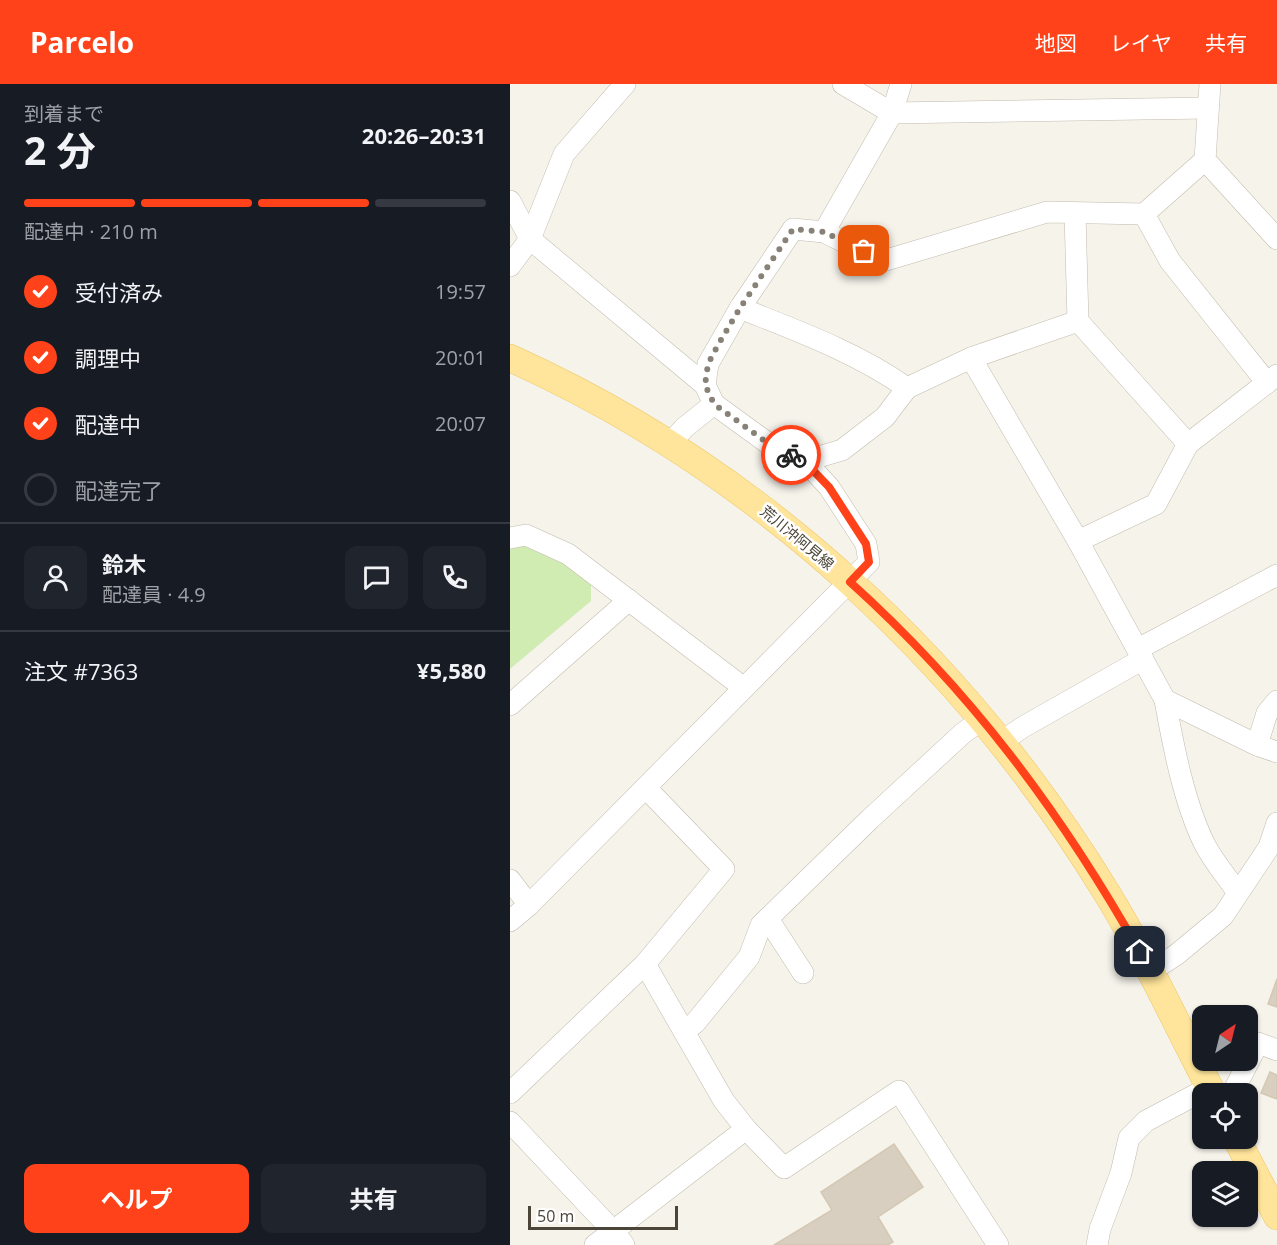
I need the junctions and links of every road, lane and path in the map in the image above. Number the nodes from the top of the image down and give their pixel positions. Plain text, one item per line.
1 (626, 84) edge
2 (843, 84) edge
3 (901, 84) edge
4 (1210, 84) edge
5 (1207, 108) junction
6 (892, 113) junction
7 (1205, 160) junction
8 (510, 201) edge
9 (1075, 214) junction
10 (1144, 214) junction
11 (824, 232) junction
12 (530, 239) junction
13 (1277, 239) edge
14 (510, 266) edge
15 (740, 308) junction
16 (1078, 321) junction
17 (510, 358) edge
18 (971, 358) junction
19 (1272, 379) edge
20 (907, 388) junction
21 (710, 394) junction
22 (670, 444) junction
23 (1188, 444) junction
24 (805, 462) junction
25 (510, 538) edge
26 (1078, 540) junction
27 (1277, 575) edge
28 (850, 582) junction
29 (629, 600) junction
30 (1140, 654) junction
31 (744, 688) junction
32 (1165, 700) junction
33 (1277, 701) edge
34 (510, 705) edge
35 (982, 719) junction
36 (1001, 742) junction
37 (1257, 745) junction
38 (1277, 752) edge
39 (646, 788) junction
40 (1277, 823) edge
41 (510, 880) edge
42 (1238, 893) junction
43 (529, 905) junction
44 (768, 919) junction
45 (510, 921) edge
46 (645, 964) junction
47 (1151, 971) junction
48 (803, 973) dead end
49 (684, 1030) junction
50 (1277, 1050) edge
51 (1214, 1083) edge
52 (1225, 1083) edge
53 (510, 1093) edge
54 (1192, 1102) edge
55 (510, 1122) edge
56 (746, 1129) junction
57 (1242, 1149) edge
58 (1277, 1216) edge
59 (619, 1239) edge
60 (595, 1245) edge
61 (998, 1245) edge
62 (1097, 1245) edge

1 - 12 street
2 - 6 street
3 - 6 street
4 - 5 street
5 - 6 street
5 - 7 street
6 - 11 street
7 - 10 street
7 - 13 street
8 - 12 street
9 - 10 street
9 - 11 street
9 - 16 street
10 - 19 street
11 - 15 street
12 - 14 street
12 - 21 street
15 - 20 street
15 - 21 street
16 - 18 street
16 - 23 street
17 - 22 main road, 荒川沖阿見線
18 - 20 street
18 - 26 street
19 - 23 street
20 - 24 street
21 - 22 street
21 - 24 street
22 - 28 main road, 荒川沖阿見線
23 - 26 street
24 - 28 street
25 - 29 street
26 - 30 street
27 - 30 street
28 - 31 street
28 - 35 main road, 荒川沖阿見線
29 - 31 street
29 - 34 street
30 - 32 street
30 - 36 street
31 - 39 street
32 - 37 street
32 - 42 street
33 - 37 street
35 - 36 main road, 荒川沖阿見線
35 - 44 street
36 - 47 main road, 荒川沖阿見線
37 - 38 street
39 - 43 street
39 - 46 street
40 - 42 street
41 - 43 street
42 - 47 street
43 - 45 street
44 - 48 street
44 - 49 street
46 - 49 street
46 - 53 street
47 - 51 main road, 荒川沖阿見線
49 - 56 street
50 - 52 street
54 - 62 street
55 - 59 street
56 - 59 street
56 - 61 street
57 - 58 main road
59 - 60 street

